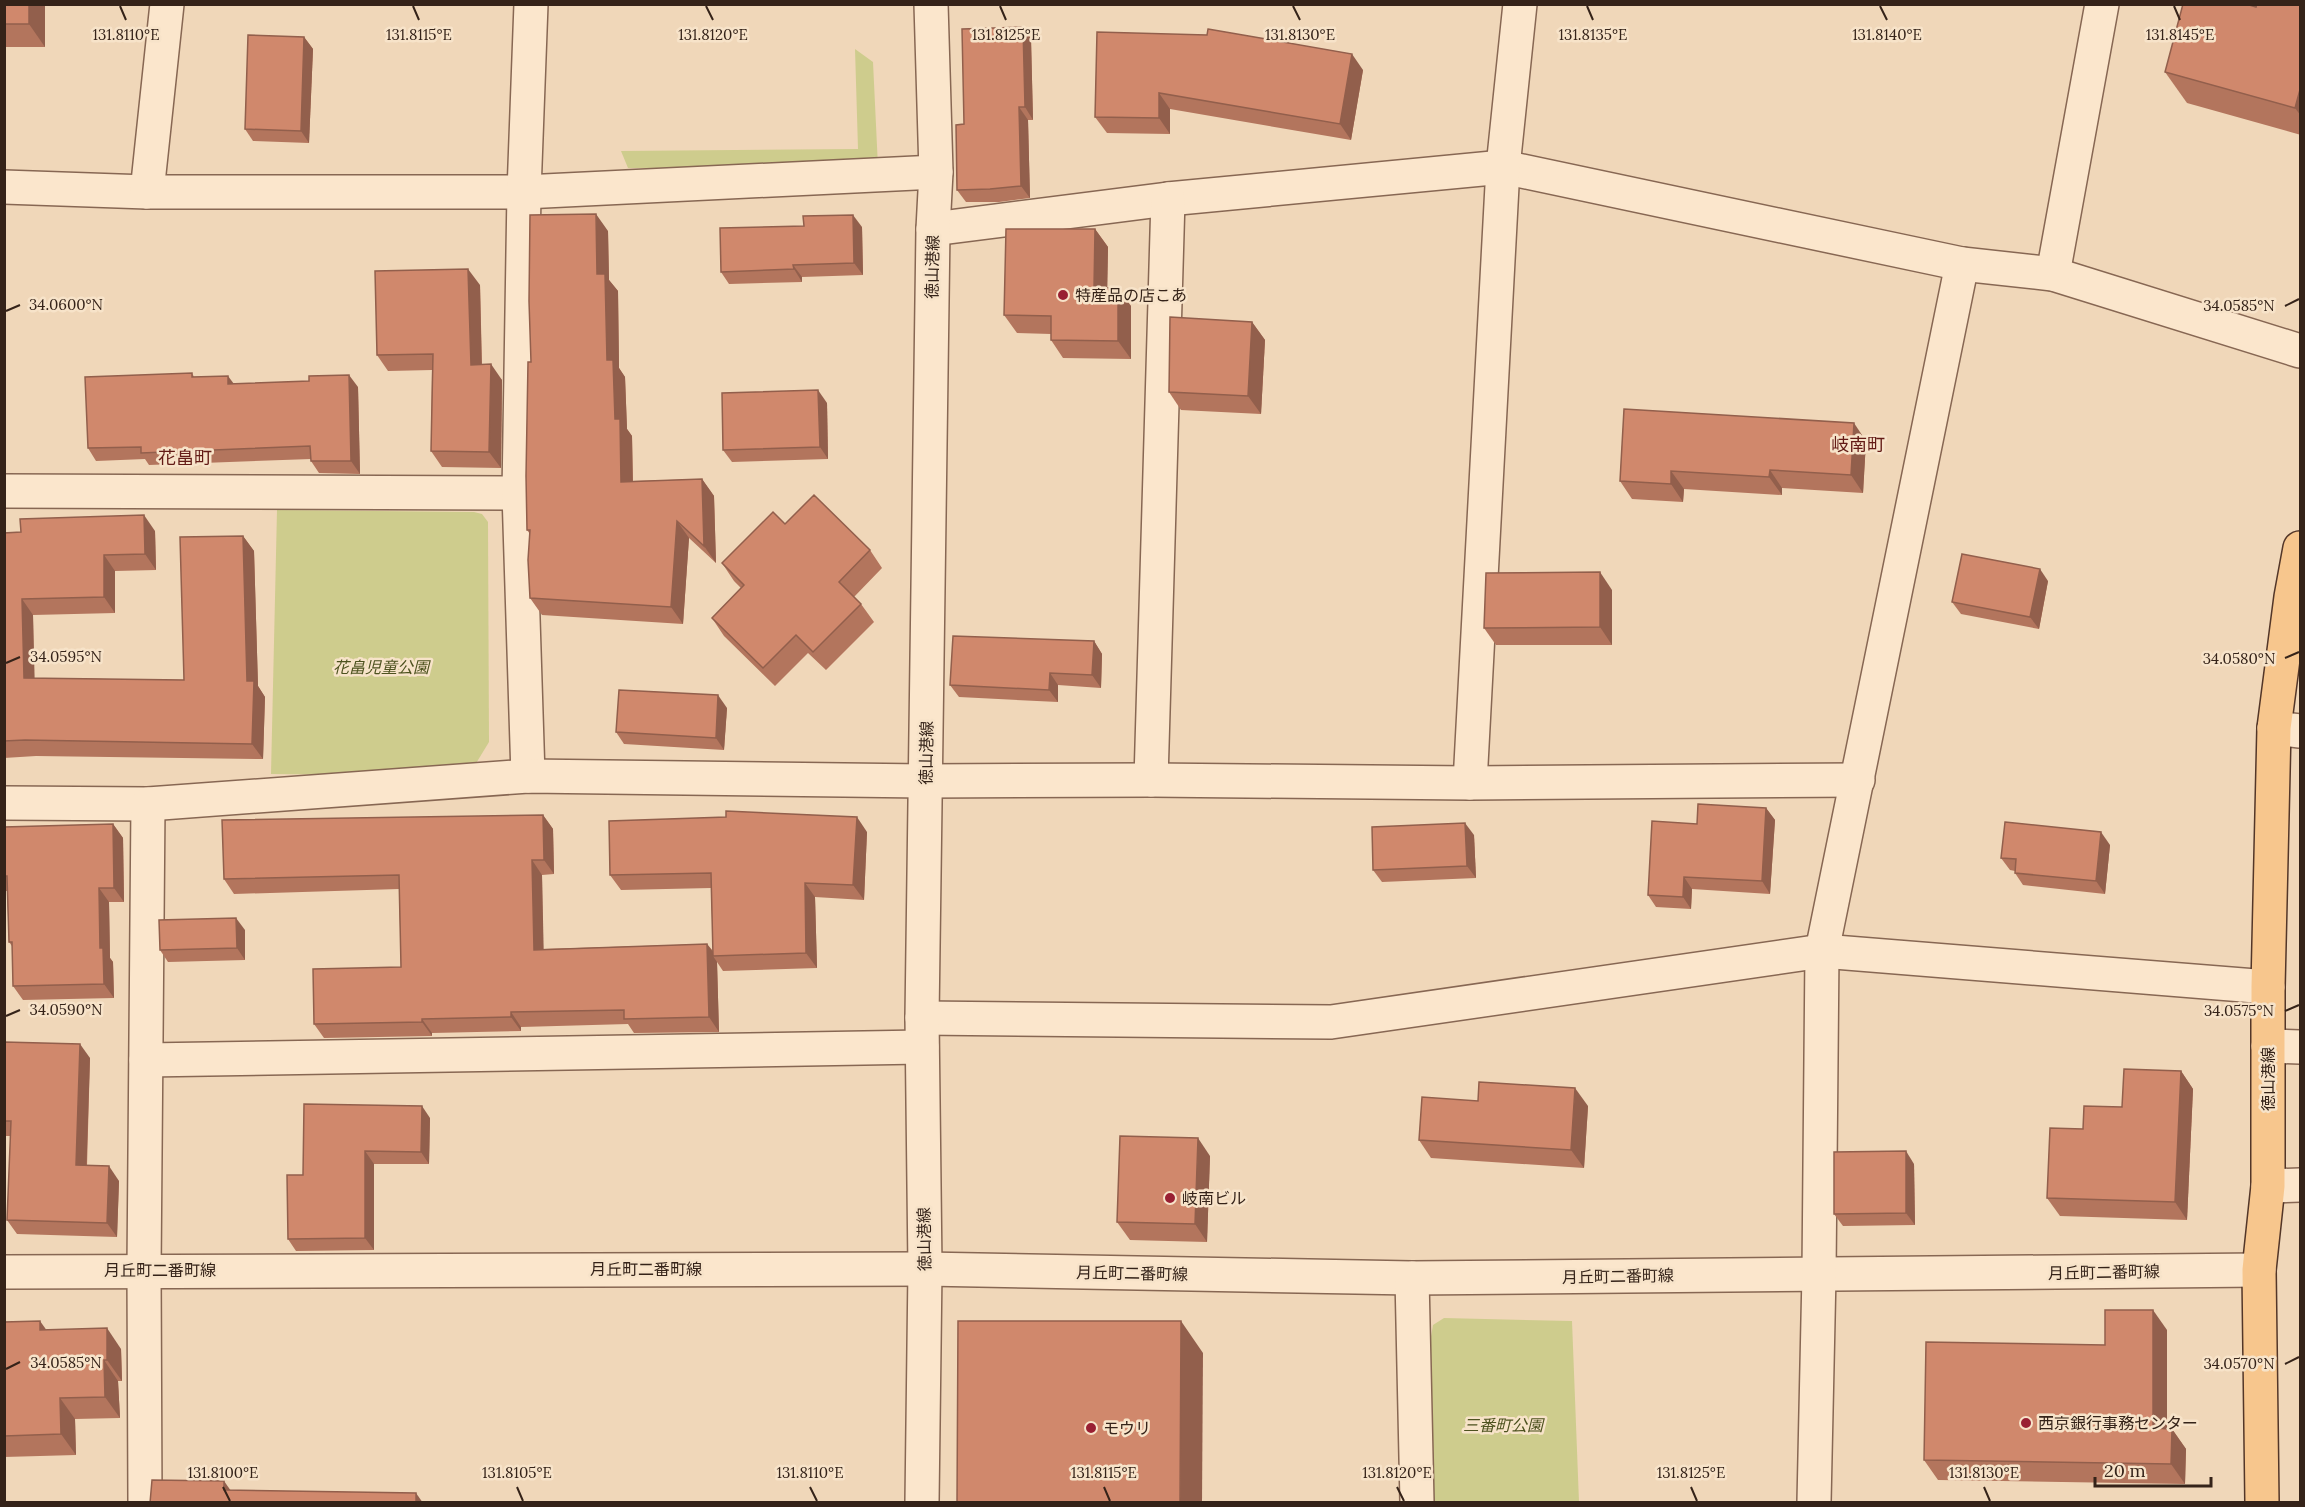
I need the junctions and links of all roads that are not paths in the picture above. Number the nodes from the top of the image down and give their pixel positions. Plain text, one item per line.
1 (167, 4) edge
2 (531, 4) edge
3 (931, 4) edge
4 (1520, 4) edge
5 (2102, 4) edge
6 (1503, 167) junction
7 (936, 172) junction
8 (4, 187) edge
9 (147, 192) junction
10 (524, 192) junction
11 (1168, 199) junction
12 (933, 229) junction
13 (1962, 264) junction
14 (2053, 274) junction
15 (2301, 351) edge
16 (4, 490) edge
17 (519, 493) junction
18 (2301, 548) edge
19 (2287, 729) edge
20 (528, 776) junction
21 (1151, 780) junction
22 (1858, 780) junction
23 (925, 781) junction
24 (1470, 783) junction
25 (4, 803) edge
26 (148, 804) junction
27 (1822, 951) junction
28 (2268, 987) junction
29 (922, 1032) junction
30 (2268, 1046) junction
31 (2301, 1047) edge
32 (146, 1060) junction
33 (2301, 1185) edge
34 (2268, 1186) junction
35 (925, 1269) junction
36 (144, 1270) junction
37 (2259, 1270) junction
38 (4, 1272) edge
39 (1819, 1274) junction
40 (1412, 1278) junction
41 (145, 1503) edge
42 (922, 1503) edge
43 (1417, 1503) edge
44 (1814, 1503) edge
45 (2262, 1503) edge

1 - 9 street
2 - 10 street
3 - 7 street, 徳山港線
4 - 6 street
5 - 14 street
6 - 11 street
6 - 13 street
6 - 24 street
7 - 10 street
7 - 12 street, 徳山港線
8 - 9 street
9 - 10 street
10 - 17 street
11 - 12 street
11 - 21 street
12 - 23 street, 徳山港線
13 - 14 street
13 - 22 street
14 - 15 street
16 - 17 street
17 - 20 street
18 - 19 main road, 徳山港線
19 - 28 main road, 徳山港線
20 - 23 street
20 - 26 street
21 - 23 street
21 - 24 street
22 - 24 street
22 - 27 street
23 - 29 street, 徳山港線
25 - 26 street
26 - 32 street
27 - 28 street
27 - 29 street
27 - 39 street
28 - 30 main road, 徳山港線
29 - 32 street
29 - 35 street, 徳山港線
30 - 31 street
30 - 34 main road, 徳山港線
32 - 36 street
33 - 34 street
34 - 37 main road, 徳山港線
35 - 36 street, 月丘町二番町線
35 - 40 street, 月丘町二番町線
35 - 42 street, 徳山港線
36 - 38 street, 月丘町二番町線
36 - 41 street
37 - 39 street, 月丘町二番町線
37 - 45 main road, 徳山港線
39 - 40 street, 月丘町二番町線
39 - 44 street
40 - 43 street

